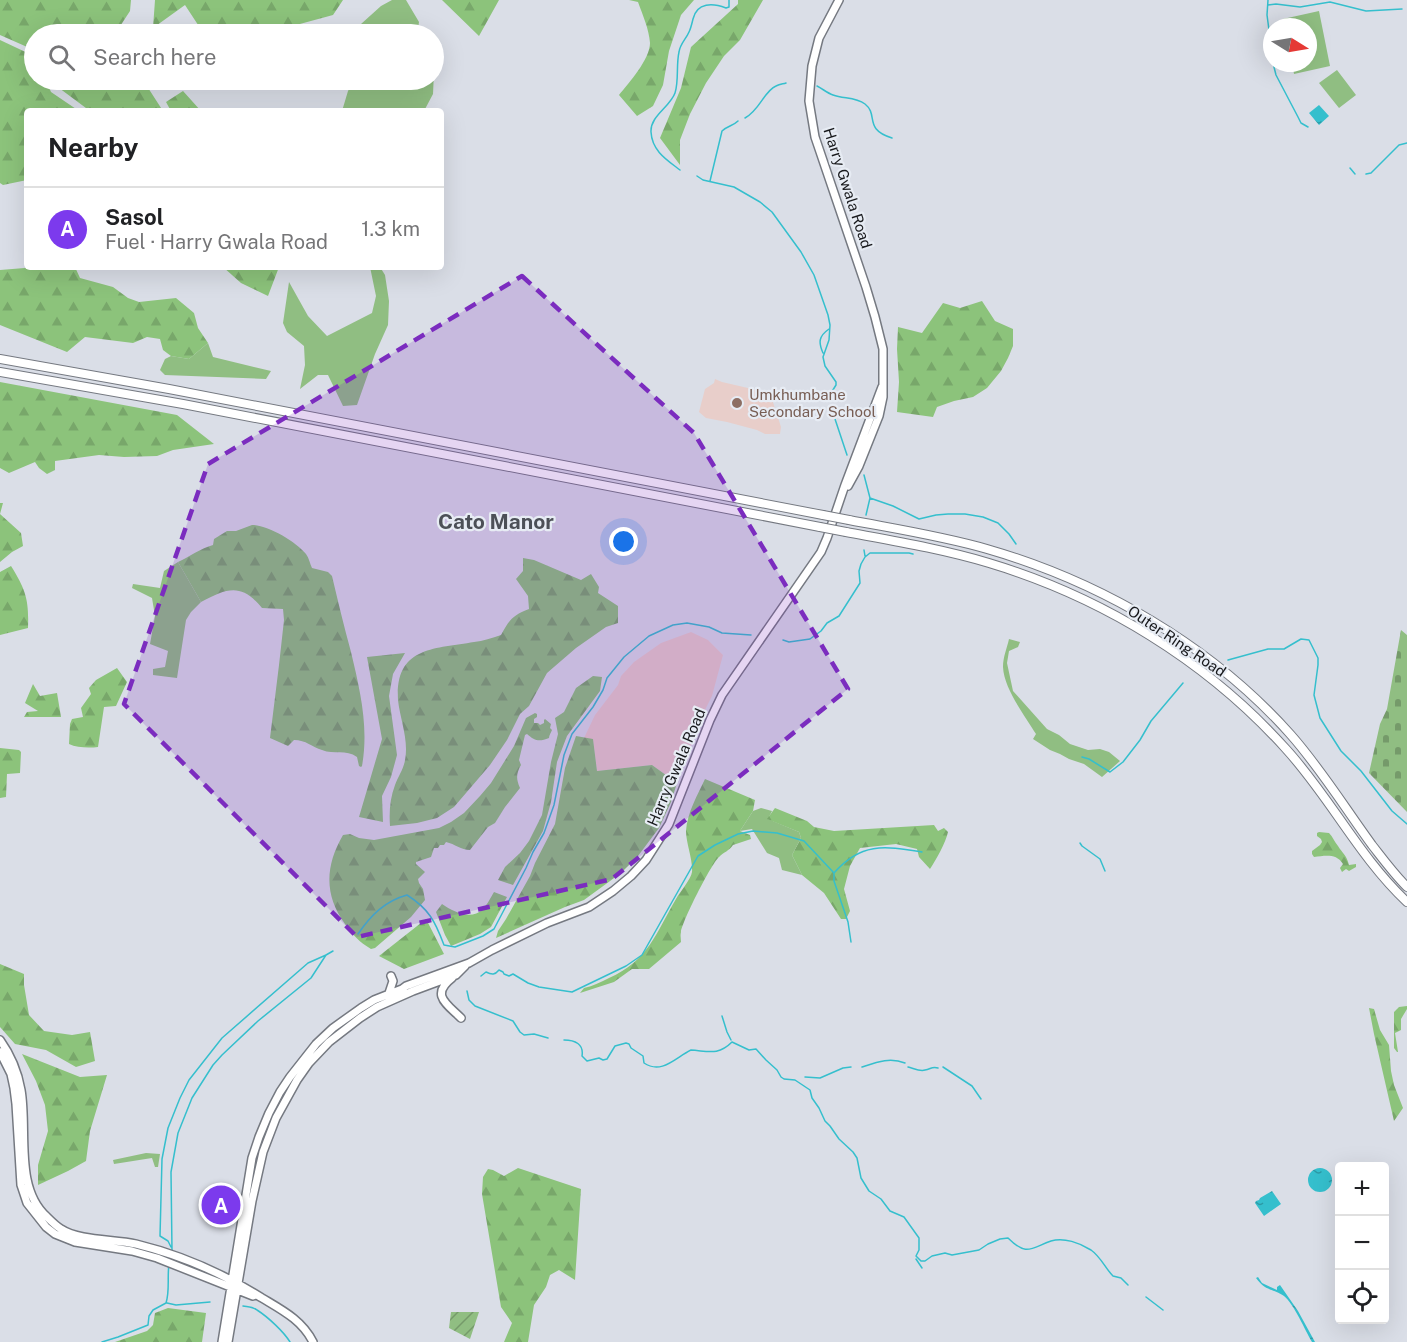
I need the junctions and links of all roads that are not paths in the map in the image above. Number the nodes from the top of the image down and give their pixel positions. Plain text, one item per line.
1 (839, 0) edge
2 (0, 358) edge
3 (0, 372) edge
4 (882, 387) junction
5 (883, 397) junction
6 (886, 418) dead end
7 (837, 507) junction
8 (1404, 884) edge
9 (1407, 902) edge
10 (469, 963) junction
11 (456, 975) junction
12 (391, 976) dead end
13 (389, 993) junction
14 (461, 1018) dead end
15 (0, 1040) edge
16 (0, 1052) edge
17 (234, 1262) junction
18 (215, 1272) junction
19 (215, 1282) junction
20 (234, 1286) junction
21 (253, 1296) junction
22 (264, 1299) junction
23 (232, 1300) junction
24 (222, 1342) edge
25 (228, 1342) edge
26 (313, 1342) edge

1 - 4 main road, Harry Gwala Road
2 - 8 highway, bridge
3 - 9 highway, Outer Ring Road, bridge
4 - 5 main road, Harry Gwala Road
4 - 7 main road, Harry Gwala Road
5 - 6 main road
5 - 7 main road, Harry Gwala Road
7 - 10 main road, Harry Gwala Road
10 - 11 main road, Harry Gwala Road
10 - 13 main road, Harry Gwala Road
11 - 14 main road
11 - 20 main road, Harry Gwala Road
12 - 13 main road
13 - 17 main road, Harry Gwala Road
15 - 18 main road
16 - 19 main road
17 - 18 main road
17 - 20 main road, Harry Gwala Road
18 - 20 main road
19 - 20 main road
19 - 23 main road
20 - 21 main road
20 - 22 main road
20 - 23 main road
21 - 22 main road
21 - 23 main road
22 - 26 main road
23 - 24 main road
23 - 25 main road

